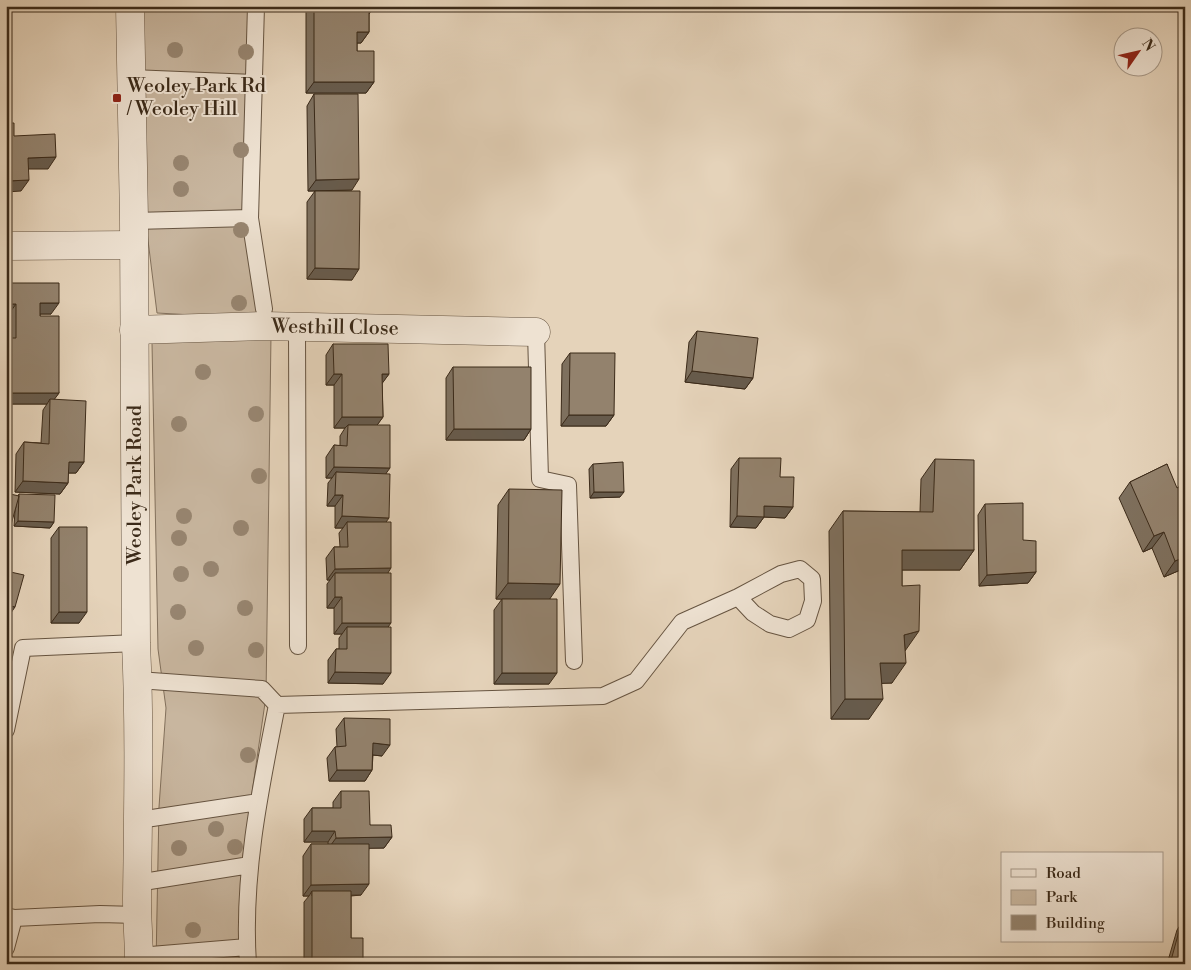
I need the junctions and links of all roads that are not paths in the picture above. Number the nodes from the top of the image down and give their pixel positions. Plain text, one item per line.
1 (130, 6) edge
2 (256, 6) edge
3 (131, 78) junction
4 (254, 83) junction
5 (250, 218) junction
6 (134, 233) junction
7 (6, 246) edge
8 (264, 309) dead end
9 (297, 328) junction
10 (134, 330) junction
11 (536, 332) joint
12 (738, 597) junction
13 (136, 642) junction
14 (298, 646) dead end
15 (574, 662) dead end
16 (138, 680) junction
17 (277, 705) junction
18 (6, 730) edge
19 (258, 802) junction
20 (139, 820) junction
21 (250, 865) junction
22 (138, 883) junction
23 (137, 915) junction
24 (10, 917) edge
25 (6, 948) edge
26 (248, 956) edge
27 (139, 960) edge

1 - 3 street, Weoley Park Road
2 - 4 lane
3 - 4 lane
3 - 6 street, Weoley Park Road
4 - 5 lane
5 - 6 lane
5 - 8 lane
6 - 7 street
6 - 10 street, Weoley Park Road
9 - 10 street, Westhill Close
9 - 11 street, Westhill Close
9 - 14 lane
10 - 13 street, Weoley Park Road
11 - 15 lane
12 - 12 lane
12 - 17 lane
13 - 16 street, Weoley Park Road
13 - 18 lane
16 - 17 lane
16 - 20 street, Weoley Park Road
17 - 19 lane
19 - 20 lane
19 - 21 lane
20 - 22 street, Weoley Park Road
21 - 22 lane
21 - 26 lane
22 - 23 street, Weoley Park Road
23 - 24 lane
23 - 27 street, Weoley Park Road
24 - 25 lane
26 - 27 lane

